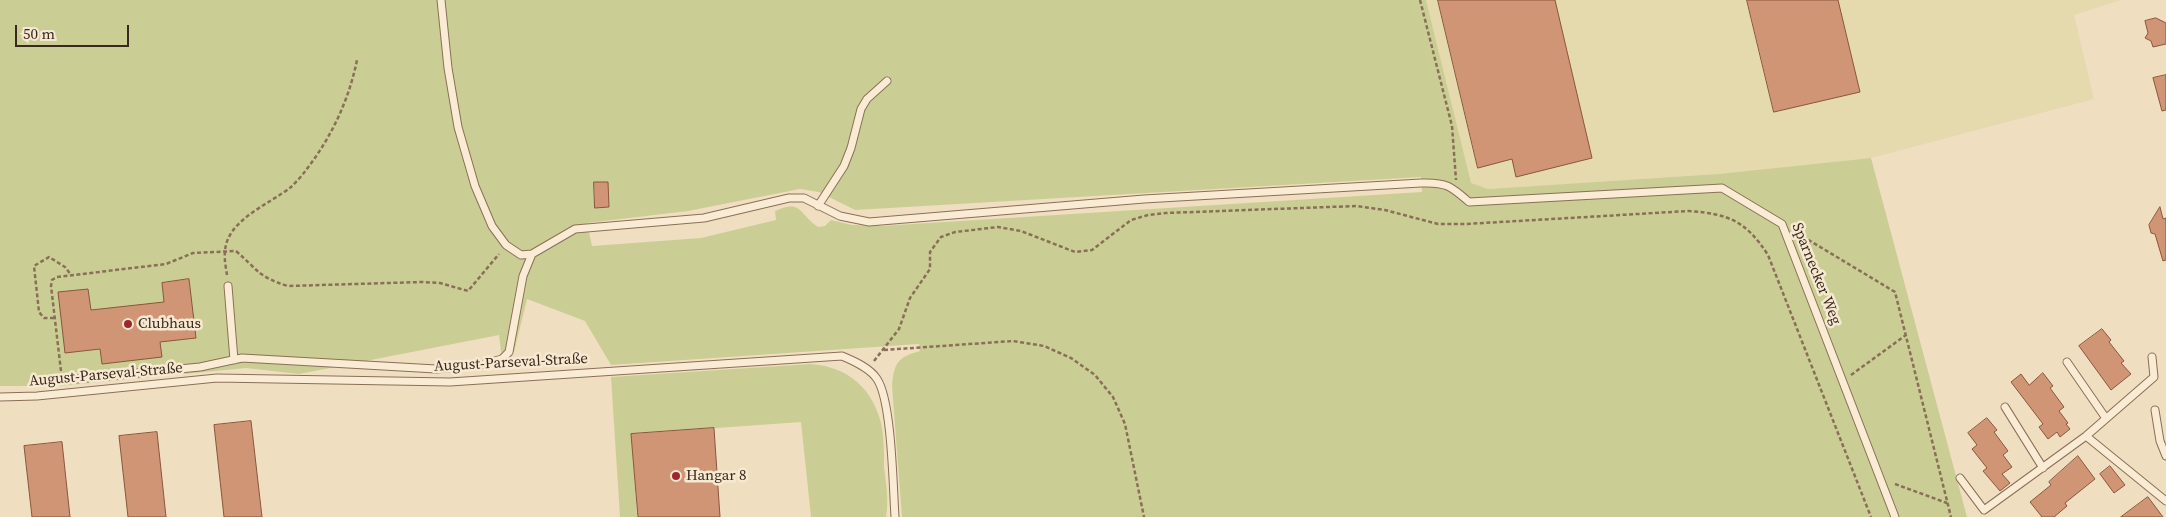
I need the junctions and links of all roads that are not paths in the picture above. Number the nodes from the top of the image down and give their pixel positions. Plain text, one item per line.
1 (440, 0) edge
2 (887, 81) dead end
3 (818, 206) junction
4 (532, 254) junction
5 (228, 286) road end
6 (2152, 358) dead end
7 (234, 360) junction
8 (2067, 362) dead end
9 (65, 380) road end
10 (0, 397) edge
11 (2005, 407) dead end
12 (2155, 410) dead end
13 (2105, 417) junction
14 (2086, 436) junction
15 (2166, 456) edge
16 (2043, 468) junction
17 (1960, 478) dead end
18 (2166, 501) edge
19 (1985, 514) edge
20 (895, 517) edge
21 (1895, 517) edge

1 - 4 lane
2 - 3 lane
3 - 4 lane
3 - 21 lane, Sparnecker Weg
4 - 7 lane
5 - 7 lane
6 - 13 lane
7 - 9 lane
8 - 13 lane
10 - 20 lane, August-Parseval-Straße
11 - 16 lane
12 - 15 lane
13 - 14 lane
14 - 16 lane
14 - 18 lane
16 - 19 lane
17 - 19 lane

